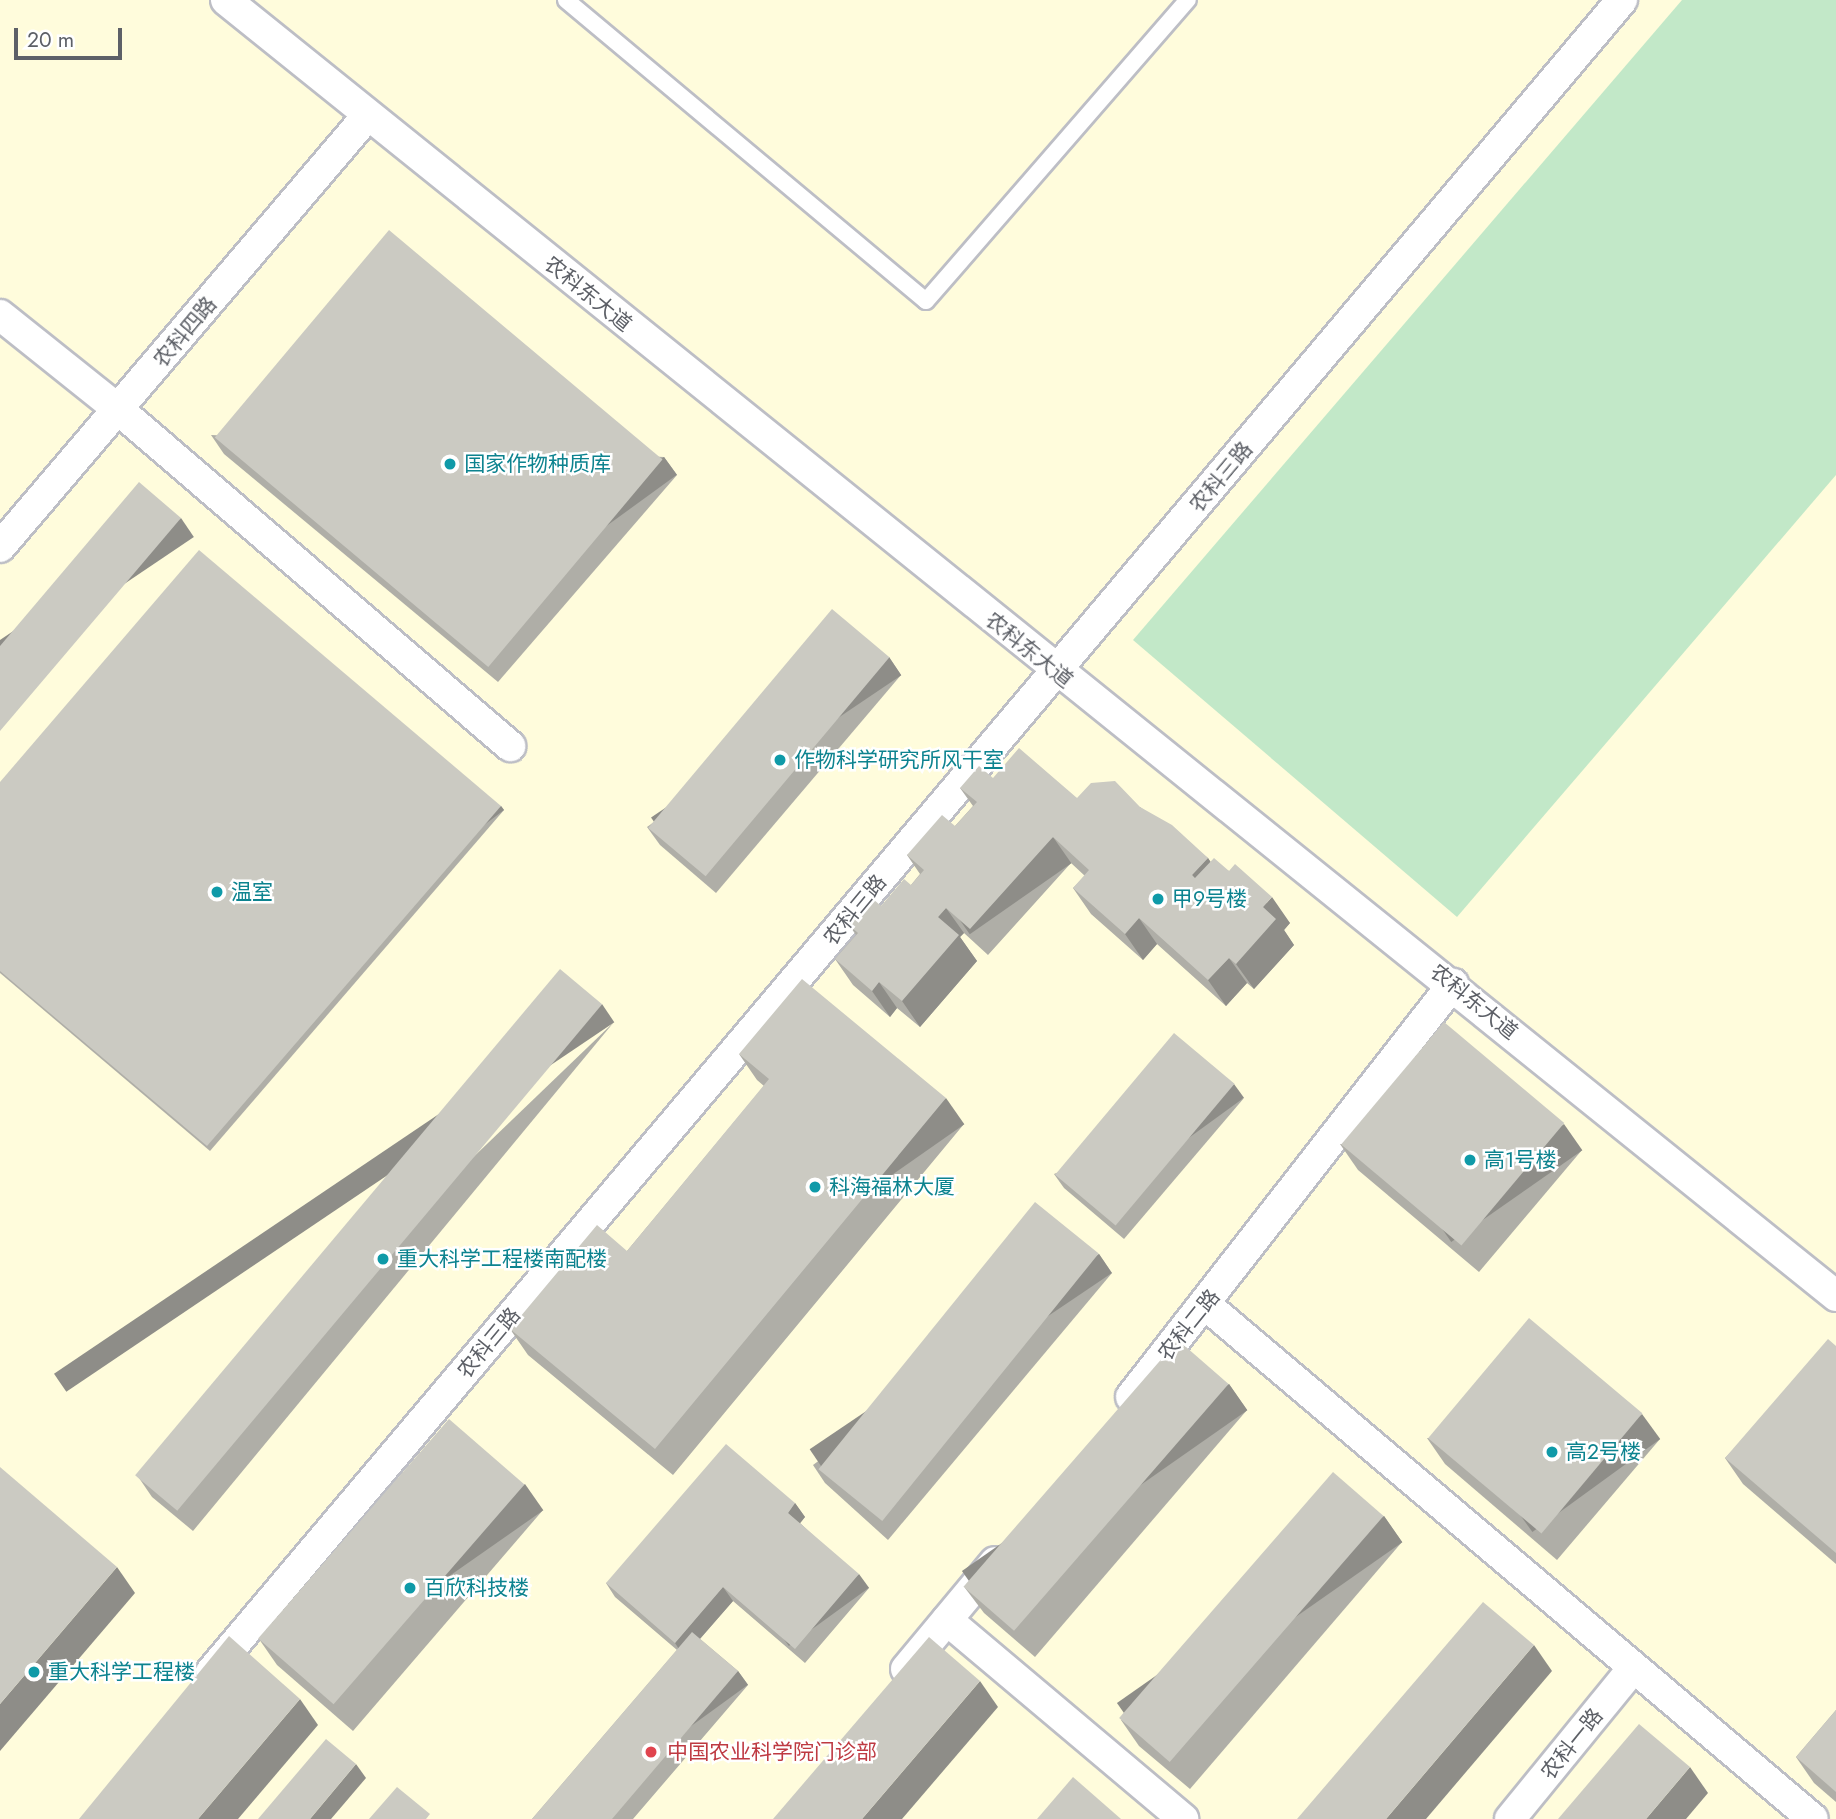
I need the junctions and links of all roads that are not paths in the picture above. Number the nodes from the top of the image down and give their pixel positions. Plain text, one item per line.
1 (226, 0) edge
2 (566, 0) edge
3 (1188, 0) edge
4 (1622, 0) edge
5 (368, 115) junction
6 (0, 315) edge
7 (119, 410) junction
8 (0, 547) edge
9 (1056, 673) junction
10 (510, 746) dead end
11 (1453, 984) junction
12 (1836, 1296) edge
13 (1206, 1305) junction
14 (1111, 1421) edge
15 (1016, 1536) edge
16 (947, 1620) junction
17 (1633, 1668) junction
18 (194, 1692) edge
19 (885, 1693) edge
20 (1182, 1819) edge
21 (1510, 1819) edge
22 (1813, 1819) edge

1 - 5 street, 农科东大道
2 - 3 lane
4 - 9 street, 农科三路
5 - 7 street, 农科四路
5 - 9 street, 农科东大道
6 - 7 street
7 - 8 street, 农科四路
7 - 10 street
9 - 11 street, 农科东大道
9 - 18 street, 农科三路
11 - 12 street, 农科东大道
11 - 13 street, 农科二路
13 - 14 street, 农科二路
13 - 17 street
15 - 16 street
16 - 19 street
16 - 20 street
17 - 21 street, 农科一路
17 - 22 street

